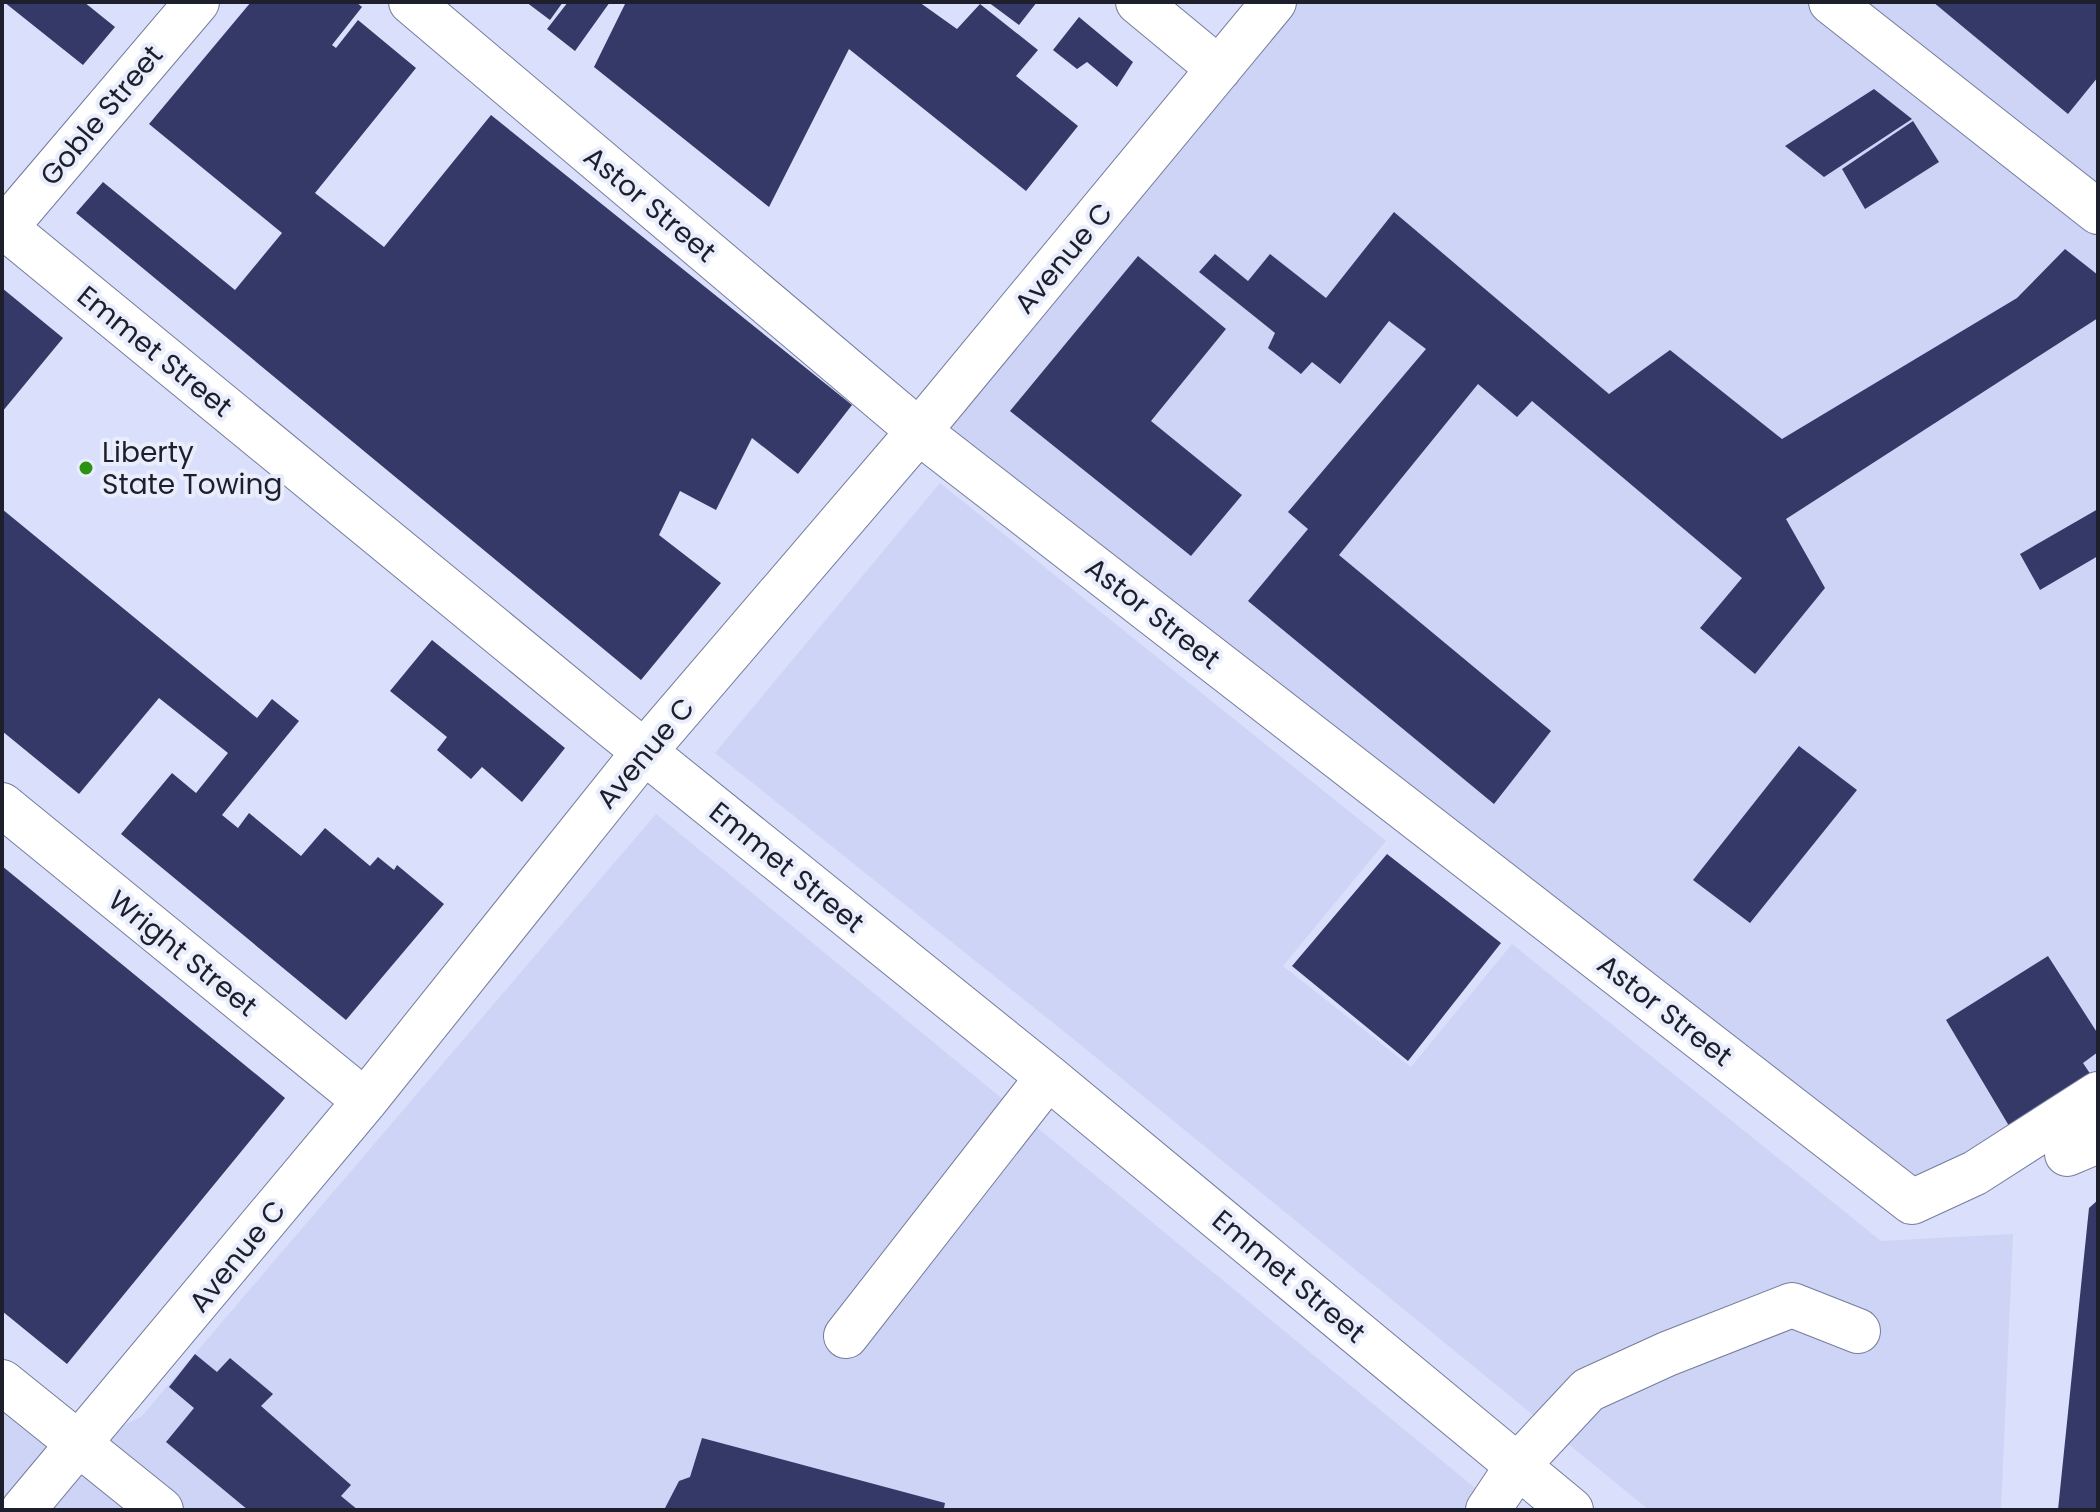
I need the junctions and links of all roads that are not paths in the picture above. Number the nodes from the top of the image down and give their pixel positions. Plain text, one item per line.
1 (197, 2) edge
2 (411, 2) edge
3 (1138, 2) edge
4 (1274, 2) edge
5 (1831, 2) edge
6 (1219, 69) junction
7 (2098, 212) edge
8 (4, 227) edge
9 (919, 431) junction
10 (644, 752) junction
11 (2, 805) edge
12 (1048, 1077) junction
13 (2098, 1094) edge
14 (365, 1101) junction
15 (1858, 1331) dead end
16 (846, 1336) dead end
17 (2, 1382) edge
18 (80, 1446) junction
19 (1518, 1465) junction
20 (23, 1510) edge
21 (161, 1510) edge
22 (1488, 1510) edge
23 (1571, 1510) edge

1 - 8 street, Goble Street
2 - 9 street, Astor Street
3 - 6 street
4 - 6 street, Avenue C
5 - 7 street
6 - 9 street, Avenue C
8 - 10 street, Emmet Street
9 - 10 street, Avenue C
9 - 13 street, Astor Street
10 - 12 street, Emmet Street
10 - 14 street, Avenue C
11 - 14 street, Wright Street
12 - 16 street
12 - 19 street, Emmet Street
14 - 18 street, Avenue C
15 - 19 street
17 - 18 street
18 - 20 street, Avenue C
18 - 21 street
19 - 22 street
19 - 23 street, Emmet Street

